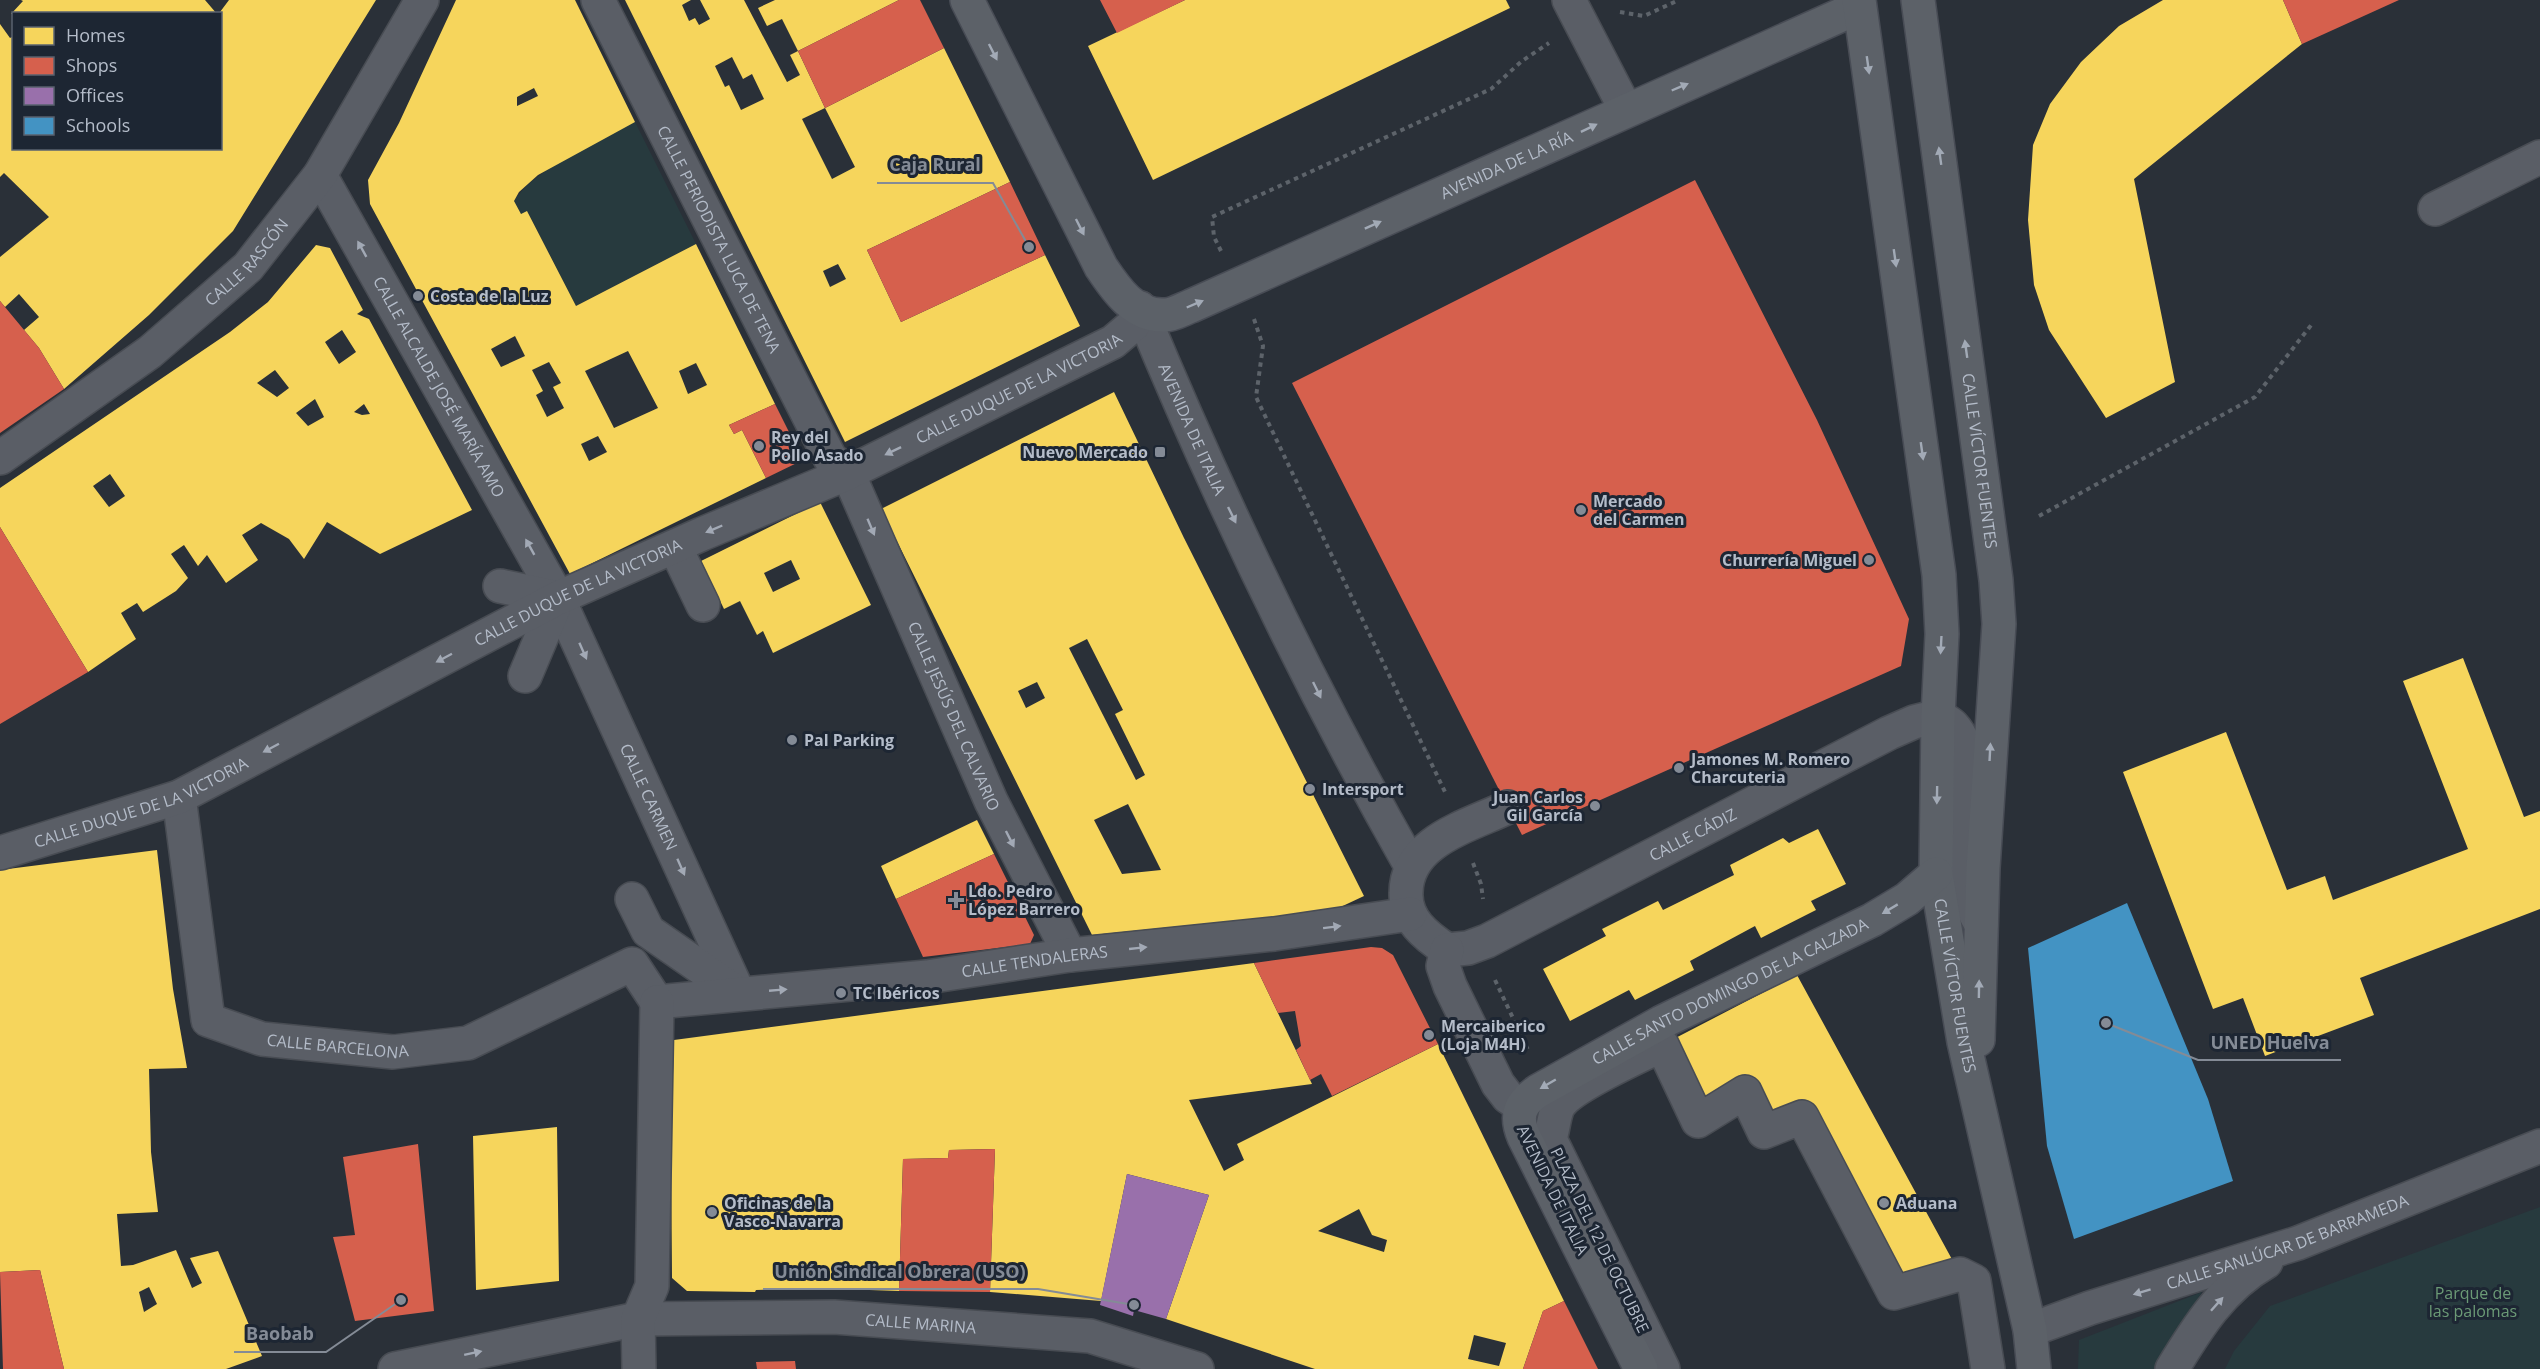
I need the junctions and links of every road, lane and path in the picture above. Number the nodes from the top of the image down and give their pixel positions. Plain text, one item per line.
1 (422, 0) edge
2 (598, 0) edge
3 (967, 0) edge
4 (1569, 0) edge
5 (1679, 0) edge
6 (1918, 0) edge
7 (1863, 2) edge
8 (1611, 11) dead end
9 (1551, 42) dead end
10 (1626, 110) junction
11 (2540, 157) edge
12 (320, 175) junction
13 (2435, 209) dead end
14 (1220, 249) dead end
15 (1140, 308) junction
16 (1253, 317) dead end
17 (2312, 324) dead end
18 (0, 458) edge
19 (848, 473) junction
20 (2039, 516) dead end
21 (675, 547) junction
22 (500, 586) dead end
23 (558, 598) junction
24 (703, 605) dead end
25 (525, 676) dead end
26 (1938, 716) junction
27 (179, 797) junction
28 (1448, 799) dead end
29 (1508, 807) dead end
30 (0, 853) edge
31 (1470, 856) dead end
32 (1411, 866) junction
33 (1936, 874) junction
34 (632, 899) dead end
35 (1483, 902) dead end
36 (1410, 915) junction
37 (1981, 924) junction
38 (1447, 950) junction
39 (1070, 955) junction
40 (1494, 976) dead end
41 (739, 994) junction
42 (657, 1002) junction
43 (1533, 1059) dead end
44 (1977, 1089) junction
45 (1521, 1106) junction
46 (2540, 1146) edge
47 (2298, 1243) junction
48 (638, 1319) junction
49 (2030, 1330) junction
50 (395, 1369) edge
51 (639, 1369) edge
52 (1197, 1369) edge
53 (1641, 1369) edge
54 (1663, 1369) edge
55 (1988, 1369) edge
56 (2034, 1369) edge
57 (2172, 1369) edge

1 - 12 street, CALLE RASCÓN
2 - 19 street, CALLE PERIODISTA LUCA DE TENA
3 -> 15 main road, AVENIDA DE ITALIA
4 - 10 street
5 - 8 path
37 -> 6 main road, CALLE VÍCTOR FUENTES
10 -> 7 main road, AVENIDA DE LA RÍA
7 -> 26 main road, CALLE VÍCTOR FUENTES
9 - 14 path
15 -> 10 main road, AVENIDA DE LA RÍA
11 - 13 street
12 - 18 street, CALLE RASCÓN
23 -> 12 street, CALLE ALCALDE JOSÉ MARÍA AMO
15 -> 19 street, CALLE DUQUE DE LA VICTORIA
15 -> 32 street, AVENIDA DE ITALIA
16 - 28 path
17 - 20 path
19 -> 21 street, CALLE DUQUE DE LA VICTORIA
19 -> 39 street, CALLE JESÚS DEL CALVARIO
21 - 23 street, CALLE DUQUE DE LA VICTORIA
21 - 24 street
22 - 23 street
23 - 25 street
23 -> 27 street, CALLE DUQUE DE LA VICTORIA
23 -> 41 street, CALLE CARMEN
26 -> 33 main road, CALLE VÍCTOR FUENTES
26 - 37 street, CALLE VÍCTOR FUENTES
26 - 38 street, CALLE CÁDIZ
27 - 30 street, CALLE DUQUE DE LA VICTORIA
27 - 42 street, CALLE BARCELONA
29 - 32 street
31 - 35 path
32 - 36 street
33 - 44 main road, CALLE VÍCTOR FUENTES
33 -> 45 main road, CALLE SANTO DOMINGO DE LA CALZADA
34 - 41 street
36 - 38 street
39 -> 36 street, CALLE TENDALERAS
44 -> 37 main road, CALLE VÍCTOR FUENTES
38 - 45 street, AVENIDA DE ITALIA
41 -> 39 street, CALLE TENDALERAS
40 - 43 path
41 - 42 street, CALLE TENDALERAS
42 - 48 street
44 - 49 main road
45 - 53 main road, AVENIDA DE ITALIA
46 - 47 street, CALLE SANLÚCAR DE BARRAMEDA
47 -> 49 street, CALLE SANLÚCAR DE BARRAMEDA
57 -> 47 street
50 -> 48 street, CALLE MARINA
48 - 51 street
48 - 52 street, CALLE MARINA
49 - 56 main road
54 - 55 street, PLAZA DEL 12 DE OCTUBRE

